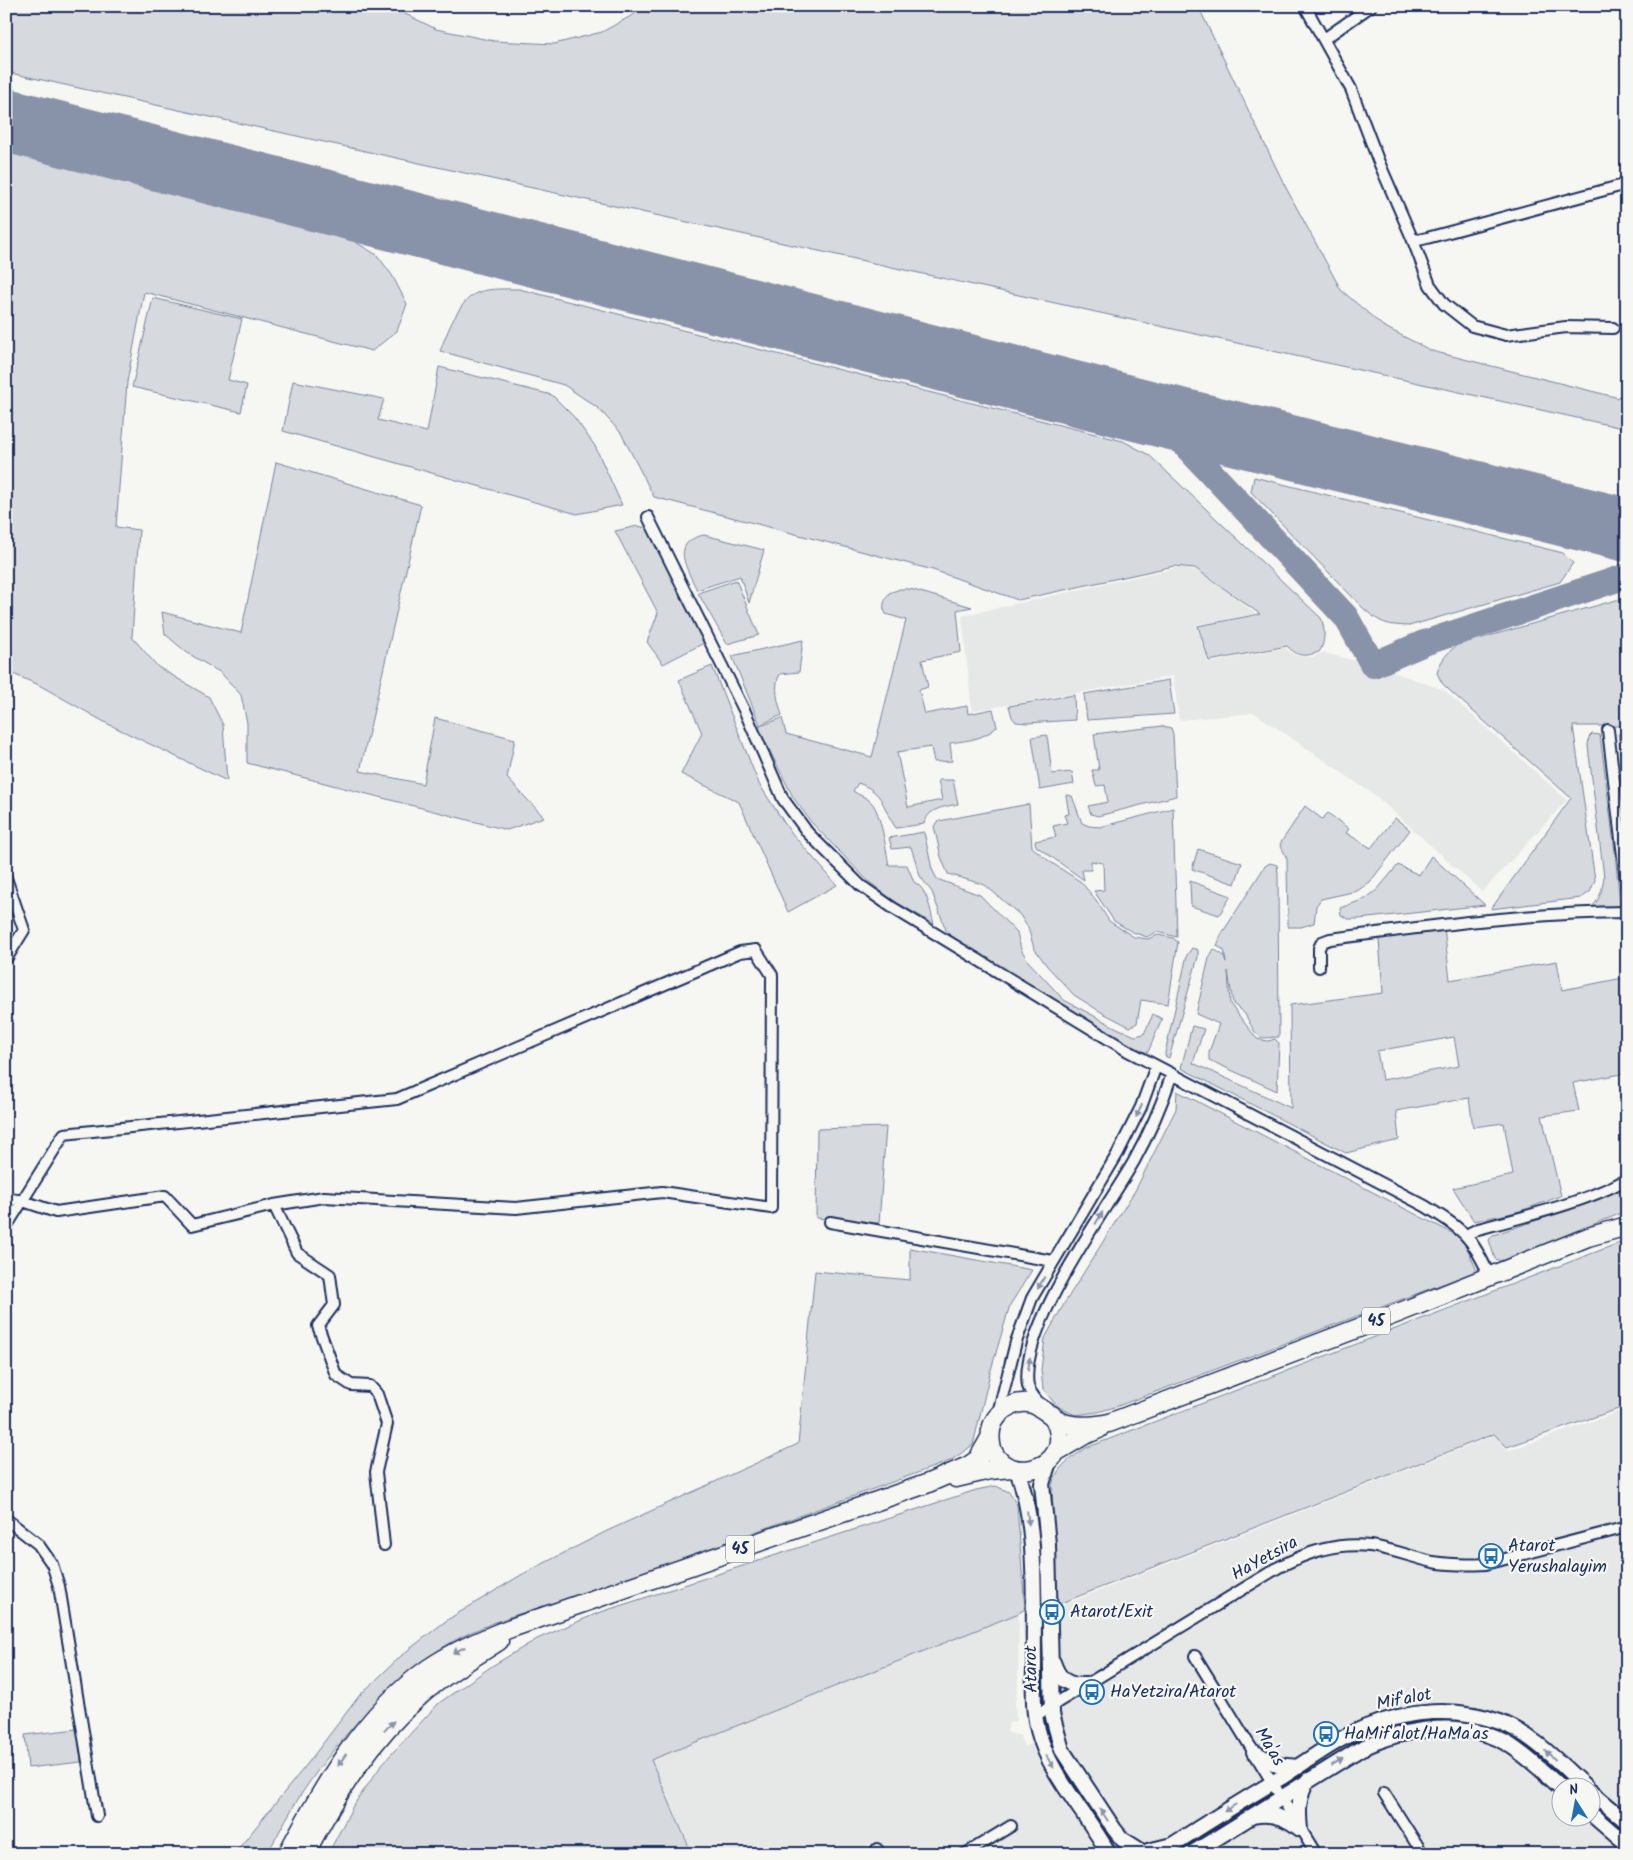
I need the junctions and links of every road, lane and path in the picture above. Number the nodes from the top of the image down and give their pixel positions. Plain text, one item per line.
1 (1305, 6) edge
2 (1371, 6) edge
3 (1324, 39) junction
4 (1627, 184) edge
5 (1412, 238) junction
6 (1613, 328) dead end
7 (648, 517) dead end
8 (1608, 730) dead end
9 (6, 878) edge
10 (1627, 890) edge
11 (1627, 912) edge
12 (6, 959) edge
13 (1319, 967) dead end
14 (1156, 1066) junction
15 (1172, 1074) junction
16 (1627, 1179) edge
17 (6, 1198) edge
18 (23, 1201) junction
19 (274, 1205) junction
20 (830, 1222) dead end
21 (1627, 1226) edge
22 (6, 1227) edge
23 (1466, 1235) junction
24 (1053, 1262) junction
25 (1490, 1278) junction
26 (1047, 1411) junction
27 (997, 1416) junction
28 (1126, 1417) junction
29 (990, 1438) junction
30 (1052, 1457) junction
31 (1014, 1469) junction
32 (926, 1484) junction
33 (6, 1519) edge
34 (1627, 1527) edge
35 (384, 1545) dead end
36 (554, 1614) junction
37 (1050, 1655) junction
38 (1195, 1656) dead end
39 (1087, 1685) junction
40 (1051, 1707) junction
41 (1035, 1716) junction
42 (1254, 1752) junction
43 (1298, 1767) junction
44 (1550, 1778) edge
45 (1576, 1778) edge
46 (1308, 1780) junction
47 (1272, 1783) junction
48 (1384, 1793) dead end
49 (1281, 1797) junction
50 (1600, 1799) edge
51 (97, 1816) dead end
52 (1249, 1817) junction
53 (1600, 1822) edge
54 (1627, 1822) edge
55 (1011, 1826) dead end
56 (1300, 1829) junction
57 (1627, 1845) edge
58 (1141, 1852) edge
59 (287, 1854) edge
60 (305, 1854) edge
61 (965, 1854) edge
62 (1109, 1854) edge
63 (1191, 1854) edge
64 (1316, 1854) edge
65 (1423, 1854) edge

1 - 3 street
2 - 3 street
3 - 5 street
4 - 5 street
5 - 6 street
7 - 14 street
8 - 10 street
9 - 12 street
11 - 13 street
14 - 15 street
14 -> 24 street
15 - 23 street
26 -> 15 street
16 - 23 street
17 - 18 street
18 - 19 street
18 - 19 street
18 - 22 street
19 - 35 street
20 - 24 street
21 - 25 highway, 45
23 - 25 street
24 -> 27 street
25 - 28 highway, 45
26 - 27 highway, 45
26 - 28 highway, 45
26 - 30 highway
27 - 29 highway, 45
28 - 30 highway, 45
29 - 31 highway
29 - 32 highway, 45
30 - 31 highway, 45
30 - 37 street, Atarot
31 - 32 highway, 45
31 -> 41 street, Atarot
32 - 36 highway, 45
33 - 51 street
34 - 39 street, HaYetsira
36 -> 59 highway, 45
60 -> 36 highway, 45
37 - 39 street
37 - 40 street, Atarot
38 - 42 street, Ma'as
39 - 40 street, HaYetsira
40 - 41 street, HaYetsira
58 -> 40 street, Atarot
41 -> 62 street, Atarot
42 - 43 street
42 - 47 street, Ma'as
45 -> 43 street, Mif'alot
43 - 47 street, Mif'alot
46 -> 44 street, Mif'alot
46 - 49 street, Mif'alot
46 - 56 street
47 - 49 street, Ma'as
47 -> 58 street, Mif'alot
48 - 65 street
49 - 52 street, Mif'alot
49 - 56 street, Ma'as
50 - 54 street
52 - 56 street
52 - 63 street, Mif'alot
53 - 57 street
55 - 61 street
56 - 64 street, Ma'as

